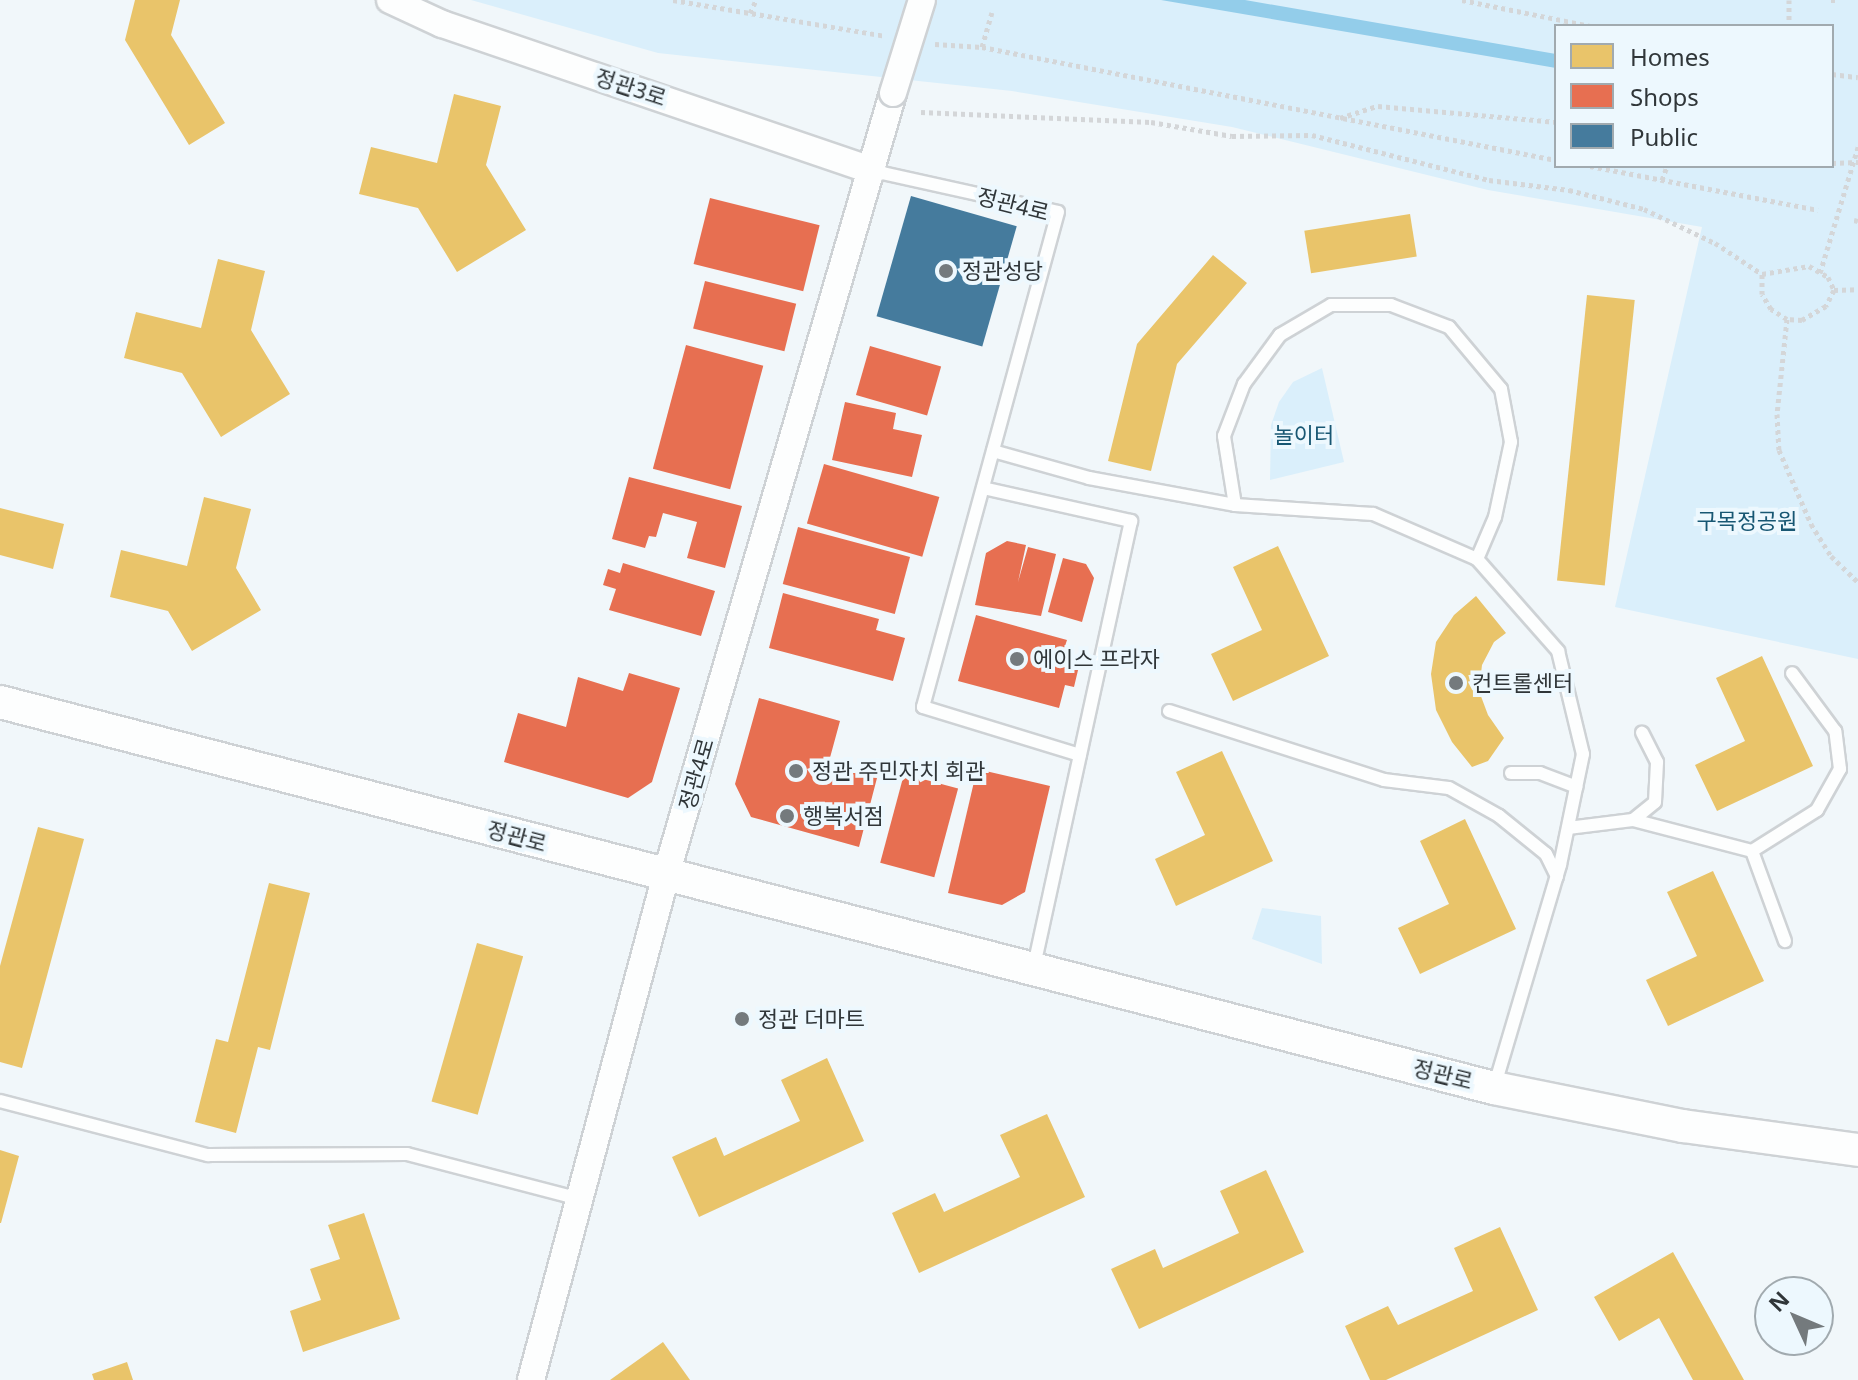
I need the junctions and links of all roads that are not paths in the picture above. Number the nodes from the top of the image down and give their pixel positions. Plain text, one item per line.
1 (390, 0) edge
2 (922, 0) edge
3 (873, 171) junction
4 (993, 451) junction
5 (983, 488) junction
6 (1235, 505) junction
7 (1477, 559) junction
8 (1792, 673) dead end
9 (0, 702) edge
10 (1169, 711) dead end
11 (1642, 733) dead end
12 (1080, 755) junction
13 (1511, 773) dead end
14 (1576, 787) junction
15 (1633, 820) junction
16 (1568, 828) junction
17 (1752, 851) junction
18 (666, 875) junction
19 (1557, 877) junction
20 (1785, 941) dead end
21 (1034, 969) junction
22 (1494, 1088) junction
23 (0, 1101) edge
24 (1858, 1150) edge
25 (580, 1199) junction
26 (531, 1380) edge

1 - 3 street, 정관3로
2 - 3 street, 정관4로, bridge
3 - 4 lane, 정관4로
3 - 18 street, 정관4로
4 - 5 lane, 정관4로
4 - 6 lane
5 - 12 lane
5 - 12 lane, 정관4로
6 - 7 lane
6 - 7 lane
7 - 14 lane
8 - 17 lane
9 - 18 street, 정관로
10 - 19 lane
11 - 15 lane
12 - 21 lane
13 - 14 lane
14 - 16 lane
15 - 16 lane
15 - 17 lane
16 - 19 lane
17 - 20 lane
18 - 21 street, 정관로
18 - 25 street, 정관4로
19 - 22 lane
21 - 22 street, 정관로
22 - 24 street, 정관로
23 - 25 lane
25 - 26 street, 정관4로

